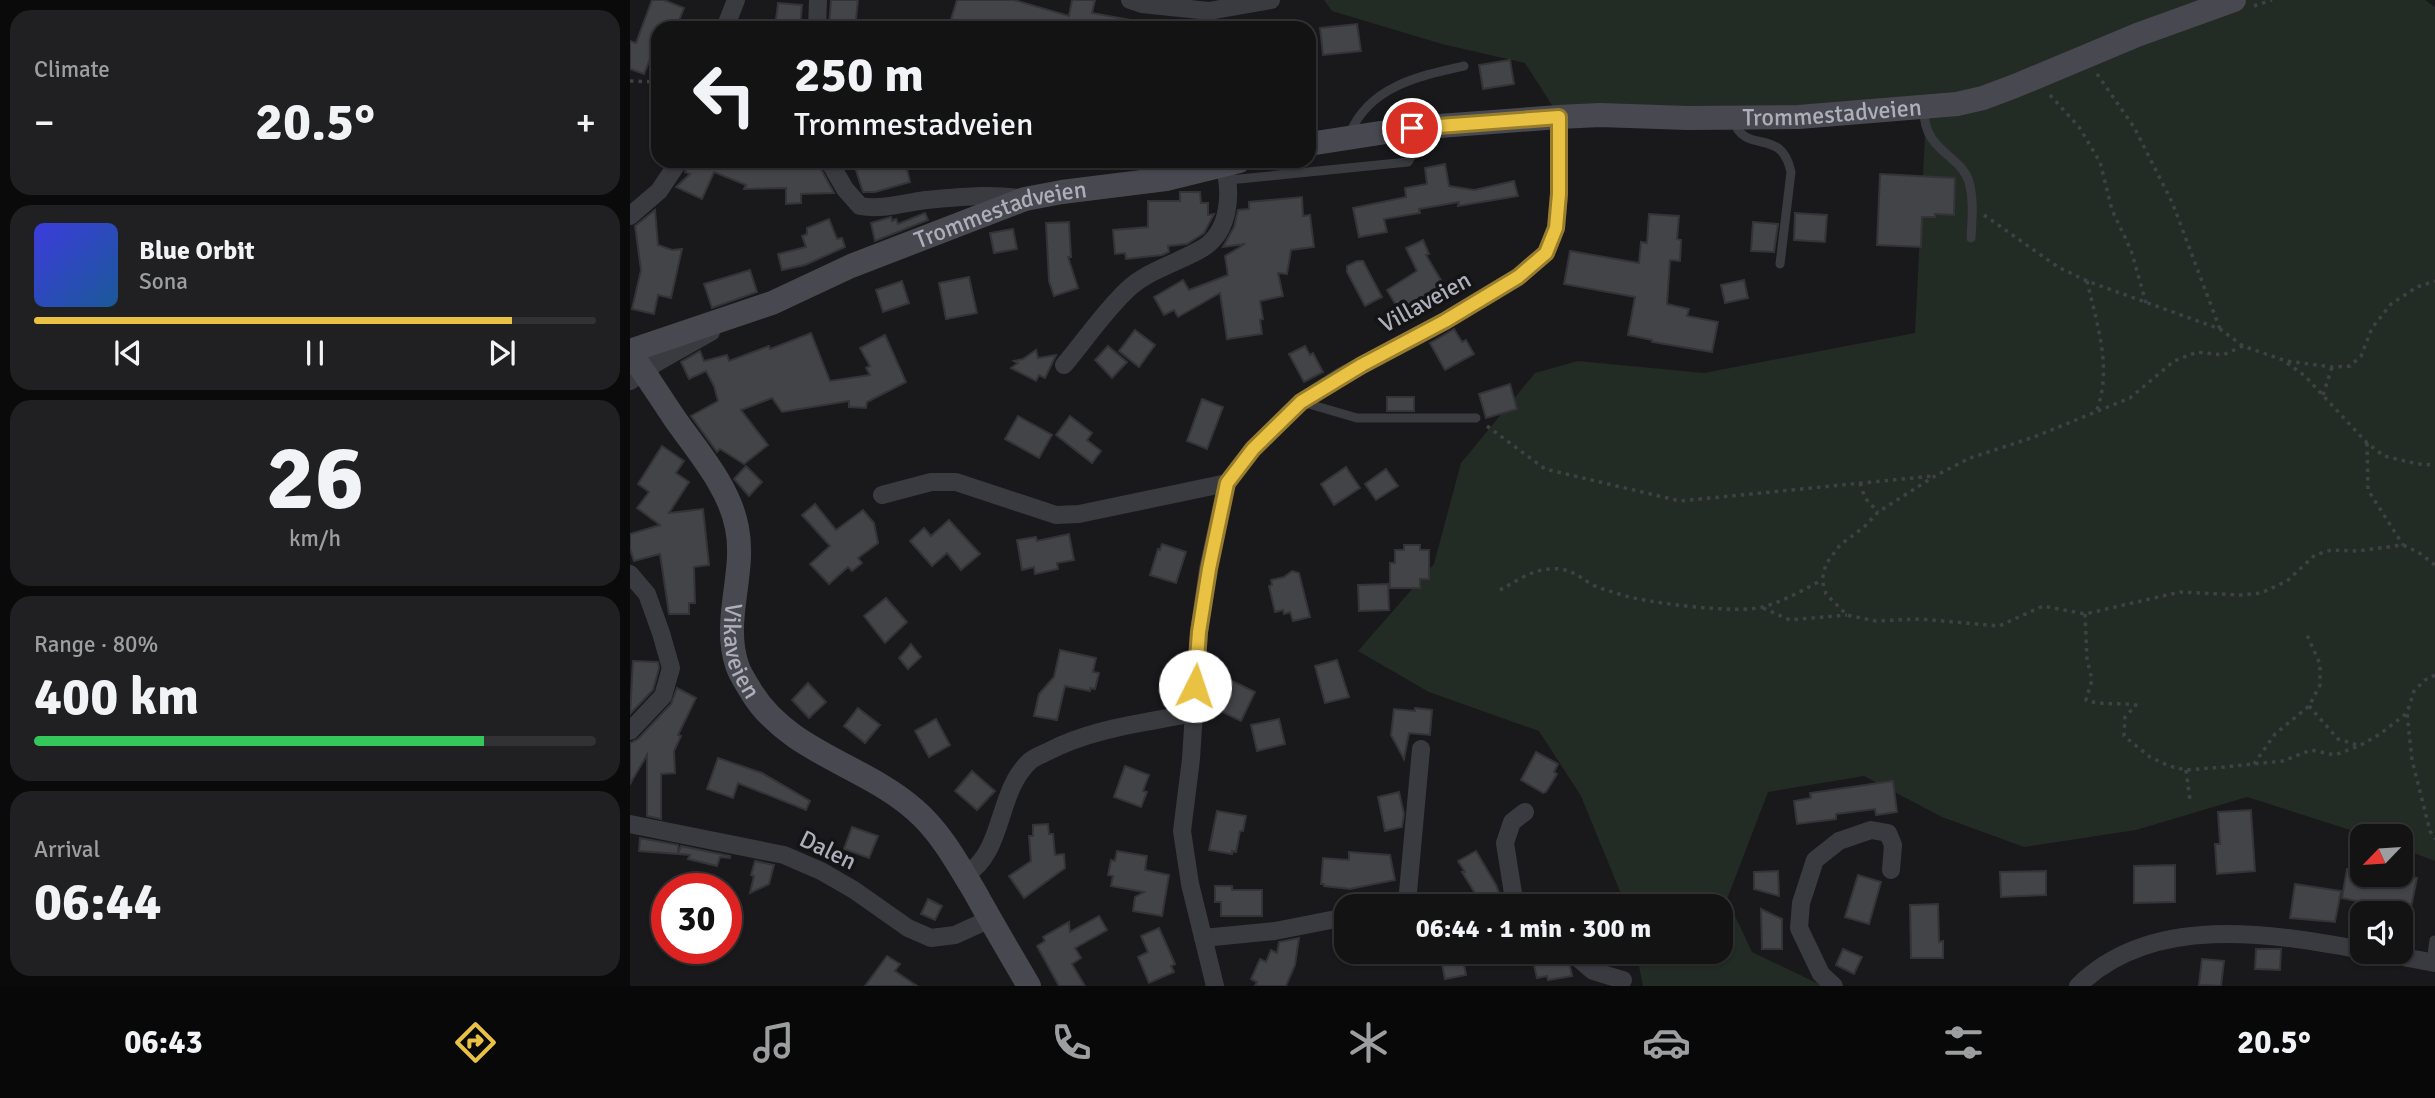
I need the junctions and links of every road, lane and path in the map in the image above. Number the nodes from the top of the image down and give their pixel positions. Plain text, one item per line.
1 (736, 0) edge
2 (818, 0) edge
3 (1130, 0) edge
4 (1271, 0) edge
5 (2234, 0) edge
6 (728, 21) edge
7 (817, 21) edge
8 (1464, 66) dead end
9 (2091, 67) dead end
10 (630, 81) edge
11 (651, 82) edge
12 (2043, 88) dead end
13 (1924, 107) junction
14 (1559, 117) junction
15 (1732, 118) junction
16 (1412, 128) junction
17 (1348, 138) junction
18 (1316, 143) edge
19 (1316, 165) edge
20 (675, 168) edge
21 (833, 168) edge
22 (1231, 168) edge
23 (1025, 199) junction
24 (1972, 211) junction
25 (630, 216) edge
26 (1971, 238) dead end
27 (1780, 264) dead end
28 (2087, 281) junction
29 (2435, 281) edge
30 (2146, 303) junction
31 (2220, 329) junction
32 (2243, 346) junction
33 (2286, 361) junction
34 (632, 362) edge
35 (1064, 365) dead end
36 (2332, 367) junction
37 (2323, 396) junction
38 (1301, 402) junction
39 (2096, 413) junction
40 (1476, 418) joint
41 (2367, 443) junction
42 (2435, 465) edge
43 (1935, 476) junction
44 (1227, 483) junction
45 (1860, 484) junction
46 (882, 495) dead end
47 (1878, 512) junction
48 (2403, 545) junction
49 (2435, 565) edge
50 (630, 575) edge
51 (1822, 580) junction
52 (1500, 590) dead end
53 (1761, 608) junction
54 (2085, 614) junction
55 (1847, 615) junction
56 (2307, 635) dead end
57 (2435, 675) edge
58 (2309, 706) junction
59 (1194, 713) junction
60 (2407, 713) junction
61 (630, 731) edge
62 (2359, 746) junction
63 (1421, 749) dead end
64 (2254, 764) junction
65 (2186, 770) junction
66 (2190, 800) dead end
67 (1525, 812) dead end
68 (630, 824) edge
69 (2435, 839) edge
70 (1891, 870) dead end
71 (965, 875) junction
72 (1401, 894) edge
73 (1513, 894) edge
74 (990, 919) junction
75 (1334, 919) edge
76 (1203, 938) junction
77 (2434, 940) edge
78 (2350, 948) edge
79 (2413, 958) edge
80 (2433, 962) edge
81 (1585, 964) edge
82 (1623, 979) dead end
83 (1029, 986) edge
84 (1215, 986) edge
85 (1834, 986) edge
86 (2078, 986) edge

1 - 6 street
2 - 7 street
3 - 4 street
5 - 13 main road, Trommestadveien
8 - 17 lane
9 - 31 path
10 - 11 path
12 - 30 path
13 - 15 main road, Trommestadveien
13 - 24 lane
14 - 15 main road, Trommestadveien
14 - 16 main road, Trommestadveien
14 - 38 street, Villaveien
15 - 27 lane
16 - 17 main road, Trommestadveien
16 - 19 lane, Trommestadveien
17 - 18 main road, Trommestadveien
20 - 25 street
21 - 23 street
22 - 23 main road, Trommestadveien
22 - 35 street
23 - 34 main road, Trommestadveien
24 - 26 lane
24 - 28 path
28 - 30 path
28 - 39 path
29 - 36 path
30 - 31 path
31 - 32 path
32 - 33 path
32 - 39 path
33 - 36 path
33 - 37 path
34 - 71 main road, Vikaveien
36 - 37 path
37 - 41 path
38 - 40 lane
38 - 44 street, Villaveien
39 - 43 path
40 - 45 path
41 - 42 path
41 - 48 path
43 - 45 path
43 - 47 path
44 - 46 street
44 - 59 street, Villaveien
45 - 47 path
47 - 51 path
48 - 49 path
48 - 54 path
50 - 61 street
51 - 53 path
51 - 55 path
52 - 53 path
53 - 55 path
54 - 55 path
54 - 65 path
56 - 58 path
57 - 60 path
58 - 62 path
58 - 64 path
59 - 71 street
59 - 76 street, Villaveien
60 - 62 path
60 - 69 path
62 - 64 path
63 - 72 street
64 - 65 path
65 - 66 path
67 - 73 street
68 - 74 street, Dalen
70 - 85 street
71 - 74 main road, Vikaveien
74 - 83 main road, Vikaveien
75 - 76 street
76 - 84 street, Villaveien
77 - 80 lane
78 - 86 street
79 - 80 street
81 - 82 street

